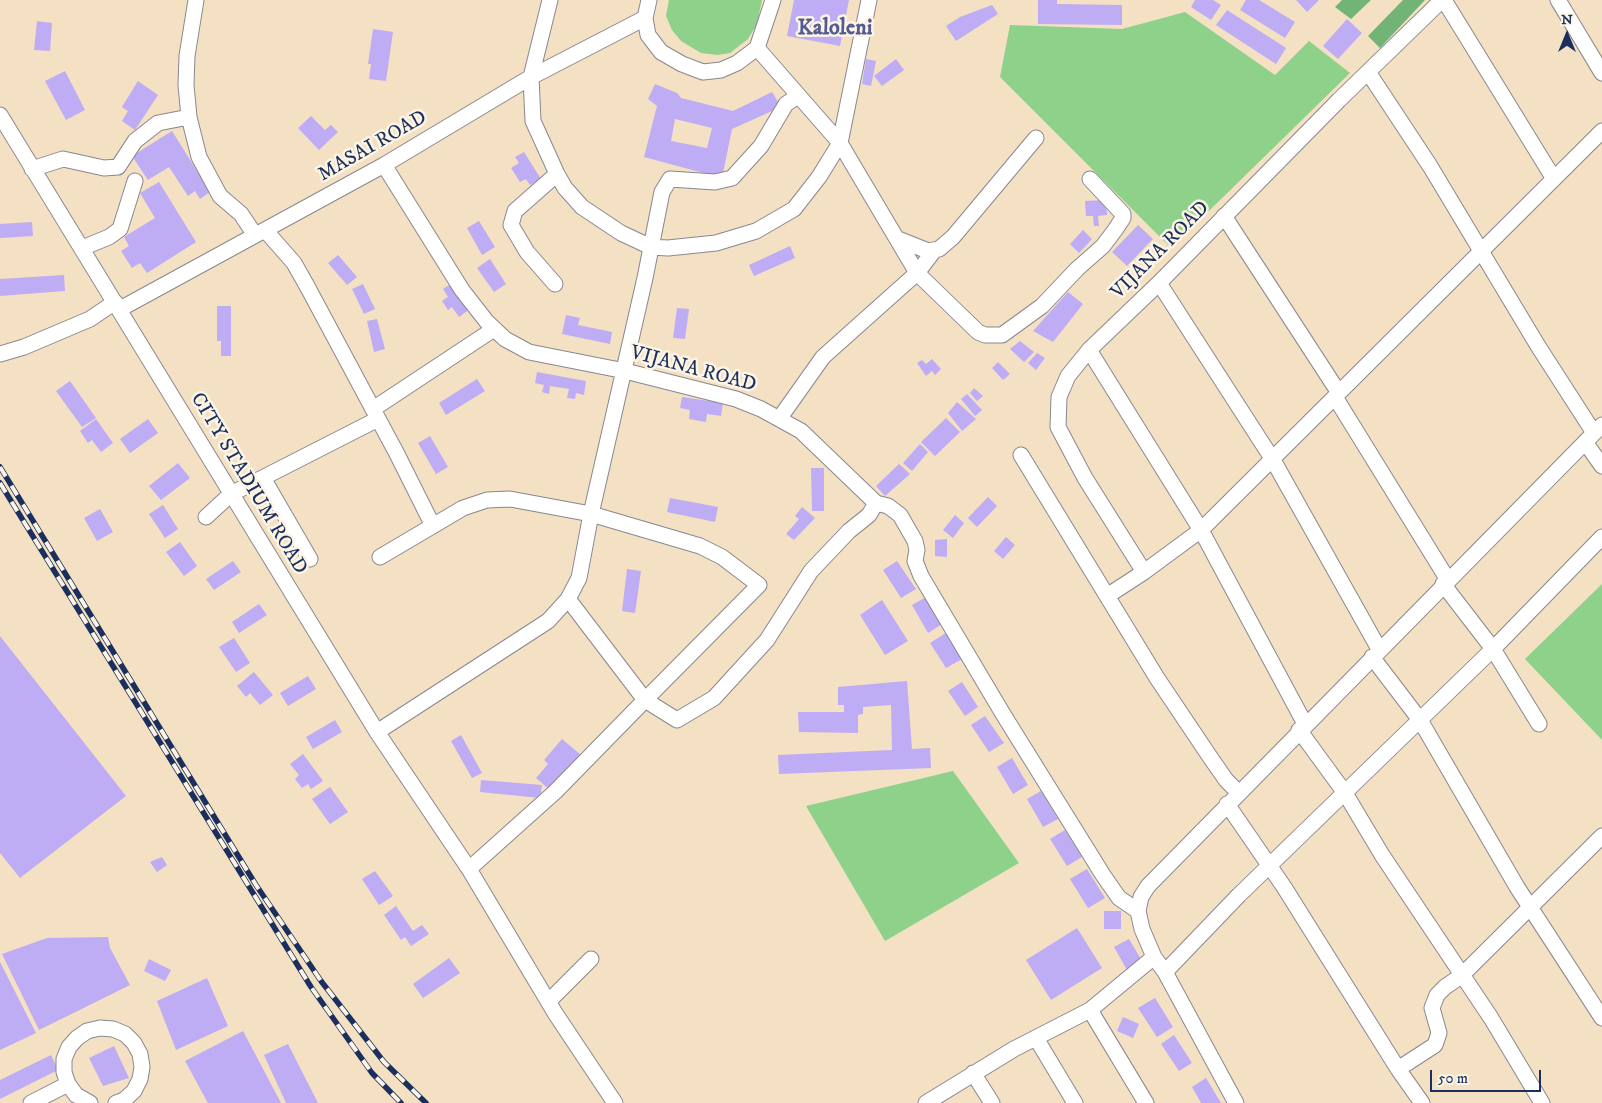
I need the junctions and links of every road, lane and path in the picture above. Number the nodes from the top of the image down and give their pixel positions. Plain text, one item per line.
1 (196, 0) edge
2 (550, 0) edge
3 (649, 0) edge
4 (773, 0) edge
5 (869, 0) edge
6 (1443, 0) edge
7 (1558, 0) edge
8 (645, 18) junction
9 (757, 48) junction
10 (1368, 72) junction
11 (1602, 73) edge
12 (531, 77) junction
13 (798, 96) junction
14 (0, 115) edge
15 (189, 117) junction
16 (1602, 131) edge
17 (1036, 138) dead end
18 (840, 144) junction
19 (384, 165) junction
20 (32, 169) junction
21 (557, 174) junction
22 (1090, 178) dead end
23 (1554, 178) junction
24 (135, 181) dead end
25 (1224, 216) junction
26 (260, 232) junction
27 (898, 239) junction
28 (651, 247) junction
29 (82, 248) junction
30 (1481, 251) junction
31 (933, 252) junction
32 (917, 273) junction
33 (1159, 283) junction
34 (555, 284) dead end
35 (118, 305) junction
36 (494, 329) junction
37 (1089, 350) junction
38 (0, 354) edge
39 (624, 371) junction
40 (1337, 395) junction
41 (376, 414) junction
42 (779, 419) junction
43 (1594, 434) edge
44 (1021, 455) dead end
45 (1273, 460) junction
46 (1602, 466) edge
47 (263, 478) junction
48 (231, 494) junction
49 (876, 503) junction
50 (591, 514) junction
51 (206, 517) dead end
52 (433, 526) junction
53 (1201, 530) junction
54 (1602, 537) edge
55 (380, 557) dead end
56 (310, 559) dead end
57 (1144, 572) junction
58 (1445, 582) junction
59 (1107, 596) junction
60 (568, 599) junction
61 (1493, 649) junction
62 (1376, 653) junction
63 (645, 700) junction
64 (1420, 720) junction
65 (1539, 724) dead end
66 (1302, 727) junction
67 (377, 732) junction
68 (1238, 792) junction
69 (1345, 793) junction
70 (1227, 804) junction
71 (1602, 836) edge
72 (1270, 865) junction
73 (470, 869) junction
74 (1531, 905) junction
75 (1138, 911) junction
76 (1154, 957) junction
77 (591, 959) dead end
78 (1165, 972) junction
79 (1461, 976) junction
80 (549, 1002) junction
81 (1090, 1010) junction
82 (1602, 1018) edge
83 (1036, 1038) junction
84 (1398, 1069) junction
85 (973, 1073) junction
86 (68, 1084) junction
87 (30, 1103) edge
88 (90, 1103) edge
89 (116, 1103) edge
90 (615, 1103) edge
91 (926, 1103) edge
92 (992, 1103) edge
93 (1075, 1103) edge
94 (1146, 1103) edge
95 (1236, 1103) edge
96 (1422, 1103) edge
97 (1542, 1103) edge

1 - 15 street
2 - 12 street
3 - 8 street
4 - 9 street
5 - 18 street
6 - 10 street, VIJANA ROAD
6 - 23 street
7 - 11 street
8 - 9 street
8 - 12 street, MASAI ROAD
9 - 13 street
10 - 25 street, VIJANA ROAD
10 - 30 street
12 - 19 street, MASAI ROAD
12 - 21 street
13 - 18 street
13 - 28 street
14 - 20 street, CITY STADIUM ROAD
15 - 20 street
15 - 26 street
16 - 23 street
17 - 31 street
18 - 27 street
18 - 28 street
19 - 26 street, MASAI ROAD
19 - 36 street, VIJANA ROAD
20 - 29 street, CITY STADIUM ROAD
21 - 28 street
21 - 34 street
22 - 32 street
23 - 30 street
24 - 29 street
25 - 33 street, VIJANA ROAD
25 - 40 street
26 - 35 street, MASAI ROAD
26 - 41 street
27 - 31 street
27 - 32 street
28 - 39 street
29 - 35 street, CITY STADIUM ROAD
30 - 40 street
30 - 43 street
31 - 32 street
32 - 42 street
33 - 37 street, VIJANA ROAD
33 - 45 street
35 - 38 street, MASAI ROAD
35 - 48 street, CITY STADIUM ROAD
36 - 39 street, VIJANA ROAD
36 - 41 street
37 - 53 street
37 - 57 street, VIJANA ROAD
39 - 42 street, VIJANA ROAD
39 - 50 street
40 - 45 street
40 - 58 street
41 - 47 street
41 - 52 street
42 - 49 street, VIJANA ROAD
43 - 46 street
43 - 58 street
44 - 59 street
45 - 53 street
45 - 62 street
47 - 48 street
47 - 56 street
48 - 51 street
48 - 67 street, CITY STADIUM ROAD
49 - 63 street
49 - 75 street, VIJANA ROAD
50 - 52 street
50 - 60 street
50 - 63 street
52 - 55 street
53 - 57 street
53 - 66 street
54 - 61 street
57 - 59 street
58 - 61 street
58 - 62 street
59 - 68 street
60 - 63 street
60 - 67 street
61 - 64 street
61 - 65 street
62 - 64 street
62 - 66 street
63 - 73 street
64 - 69 street
64 - 74 street
66 - 68 street
66 - 69 street
67 - 73 street, CITY STADIUM ROAD
68 - 70 street
69 - 72 street
69 - 79 street
70 - 72 street
70 - 75 street
71 - 74 street
72 - 78 street
72 - 84 street
73 - 80 street, CITY STADIUM ROAD
74 - 79 street
74 - 82 street
75 - 76 street
76 - 78 street
76 - 81 street
77 - 80 street
78 - 95 street
79 - 84 street
79 - 97 street
80 - 90 street, CITY STADIUM ROAD
81 - 83 street
81 - 94 street
83 - 85 street
83 - 93 street
84 - 96 street
85 - 91 street
85 - 92 street
86 - 87 street
86 - 88 street
86 - 89 street

